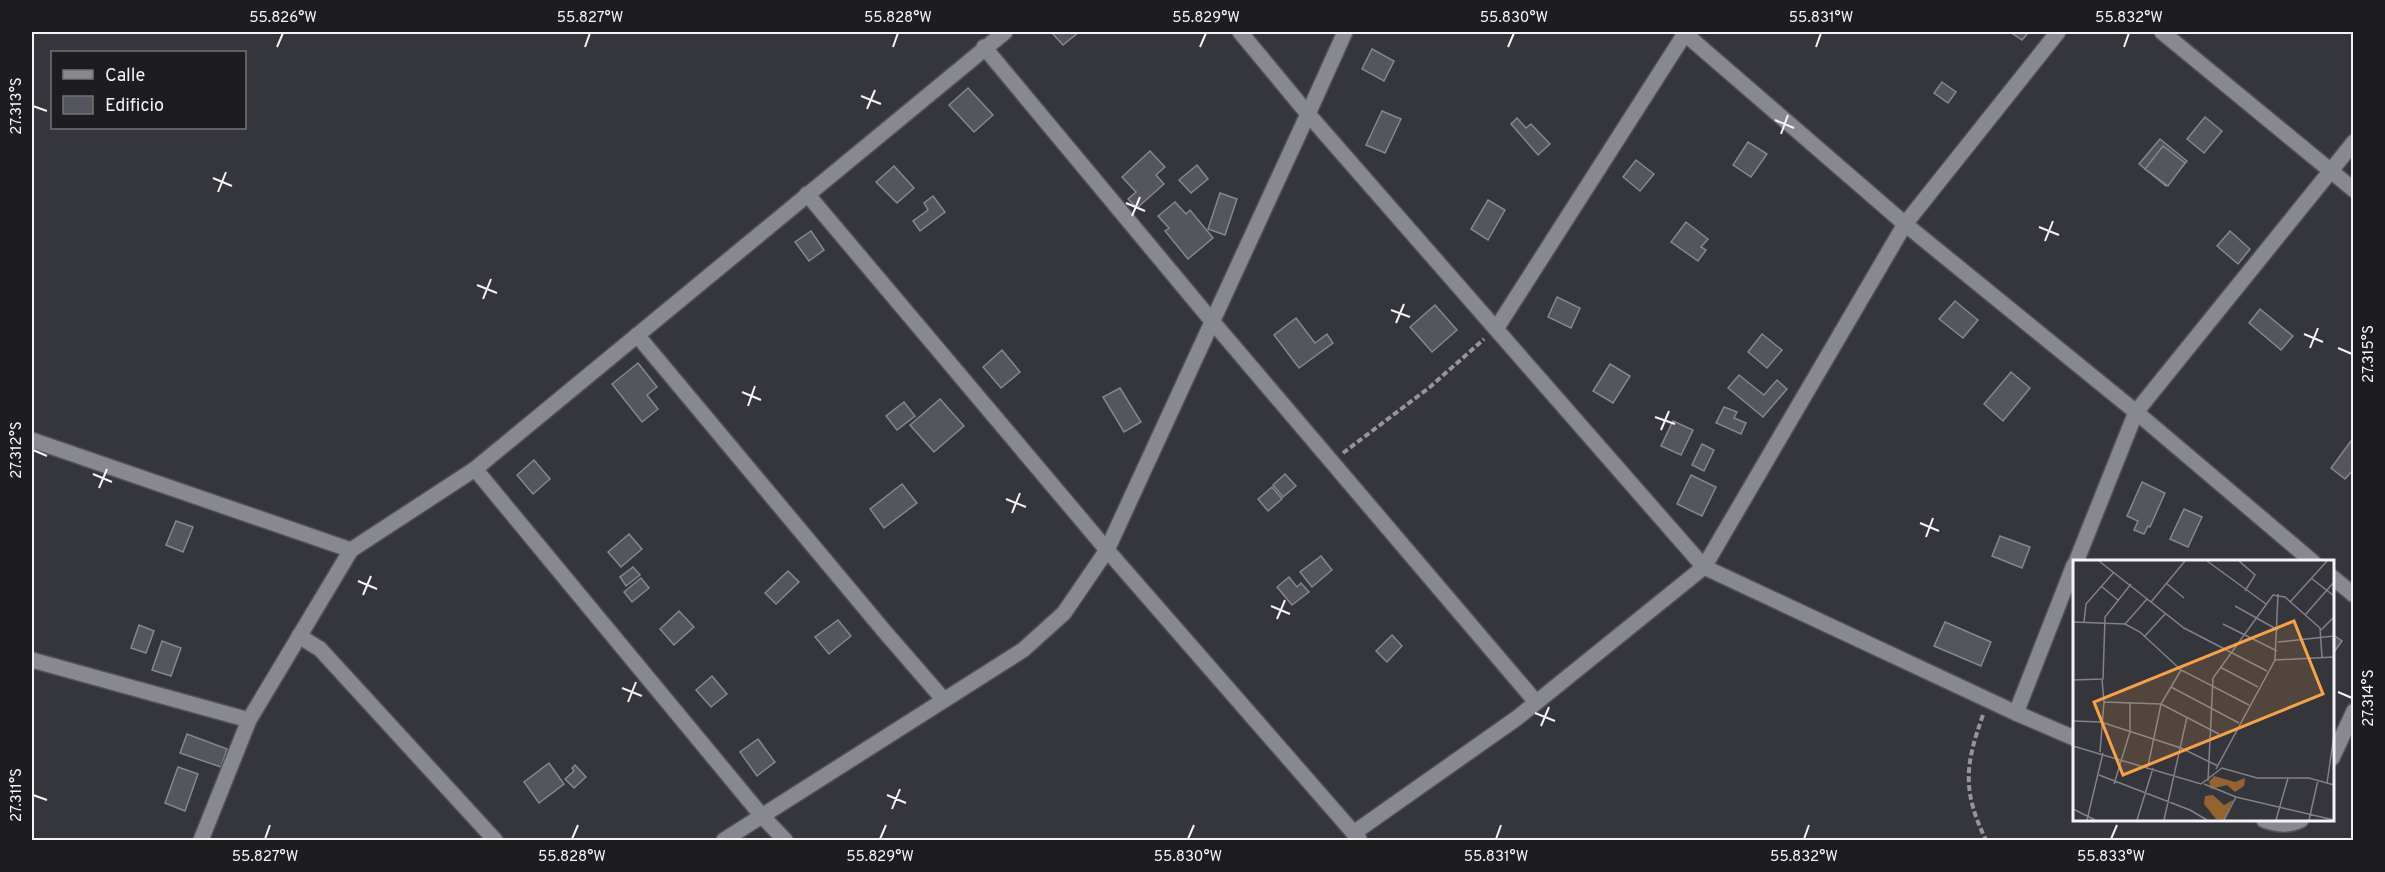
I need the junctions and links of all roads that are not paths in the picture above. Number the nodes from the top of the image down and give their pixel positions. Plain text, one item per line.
1 (1005, 32) edge
2 (1240, 32) edge
3 (1345, 32) edge
4 (1685, 32) edge
5 (2058, 32) edge
6 (2162, 32) edge
7 (984, 47) junction
8 (1308, 114) junction
9 (2354, 142) edge
10 (2329, 171) junction
11 (2354, 190) edge
12 (807, 194) junction
13 (1905, 224) junction
14 (1212, 321) junction
15 (1496, 329) junction
16 (638, 335) junction
17 (2136, 412) junction
18 (32, 440) edge
19 (475, 469) junction
20 (351, 550) junction
21 (1107, 550) junction
22 (2076, 560) edge
23 (2312, 560) edge
24 (1704, 567) junction
25 (2073, 568) edge
26 (2334, 580) edge
27 (2354, 595) edge
28 (298, 636) junction
29 (32, 660) edge
30 (944, 700) junction
31 (1536, 702) junction
32 (2354, 711) edge
33 (2016, 713) junction
34 (249, 720) junction
35 (2073, 738) edge
36 (2334, 754) edge
37 (762, 816) junction
38 (2267, 821) edge
39 (2298, 821) edge
40 (1358, 836) edge
41 (203, 840) edge
42 (495, 840) edge
43 (724, 840) edge
44 (785, 840) edge

1 - 7 street
2 - 8 street
3 - 8 street
4 - 13 street
4 - 15 street
5 - 13 street
6 - 10 street
7 - 12 street
7 - 14 street
8 - 14 street
8 - 15 street
9 - 10 street
10 - 11 street
10 - 17 street
12 - 16 street
12 - 21 street
13 - 17 street
13 - 24 street
14 - 21 street
14 - 31 street
15 - 24 street
16 - 19 street
16 - 30 street
17 - 22 street
17 - 23 street
18 - 20 street
19 - 20 street
19 - 37 street
20 - 28 street
21 - 30 street
21 - 40 street
24 - 31 street
24 - 33 street
25 - 33 street
26 - 27 street
28 - 34 street
28 - 42 street
29 - 34 street
30 - 37 street
31 - 40 street
32 - 36 street
33 - 35 street
34 - 41 street
37 - 43 street
37 - 44 street
38 - 39 street

